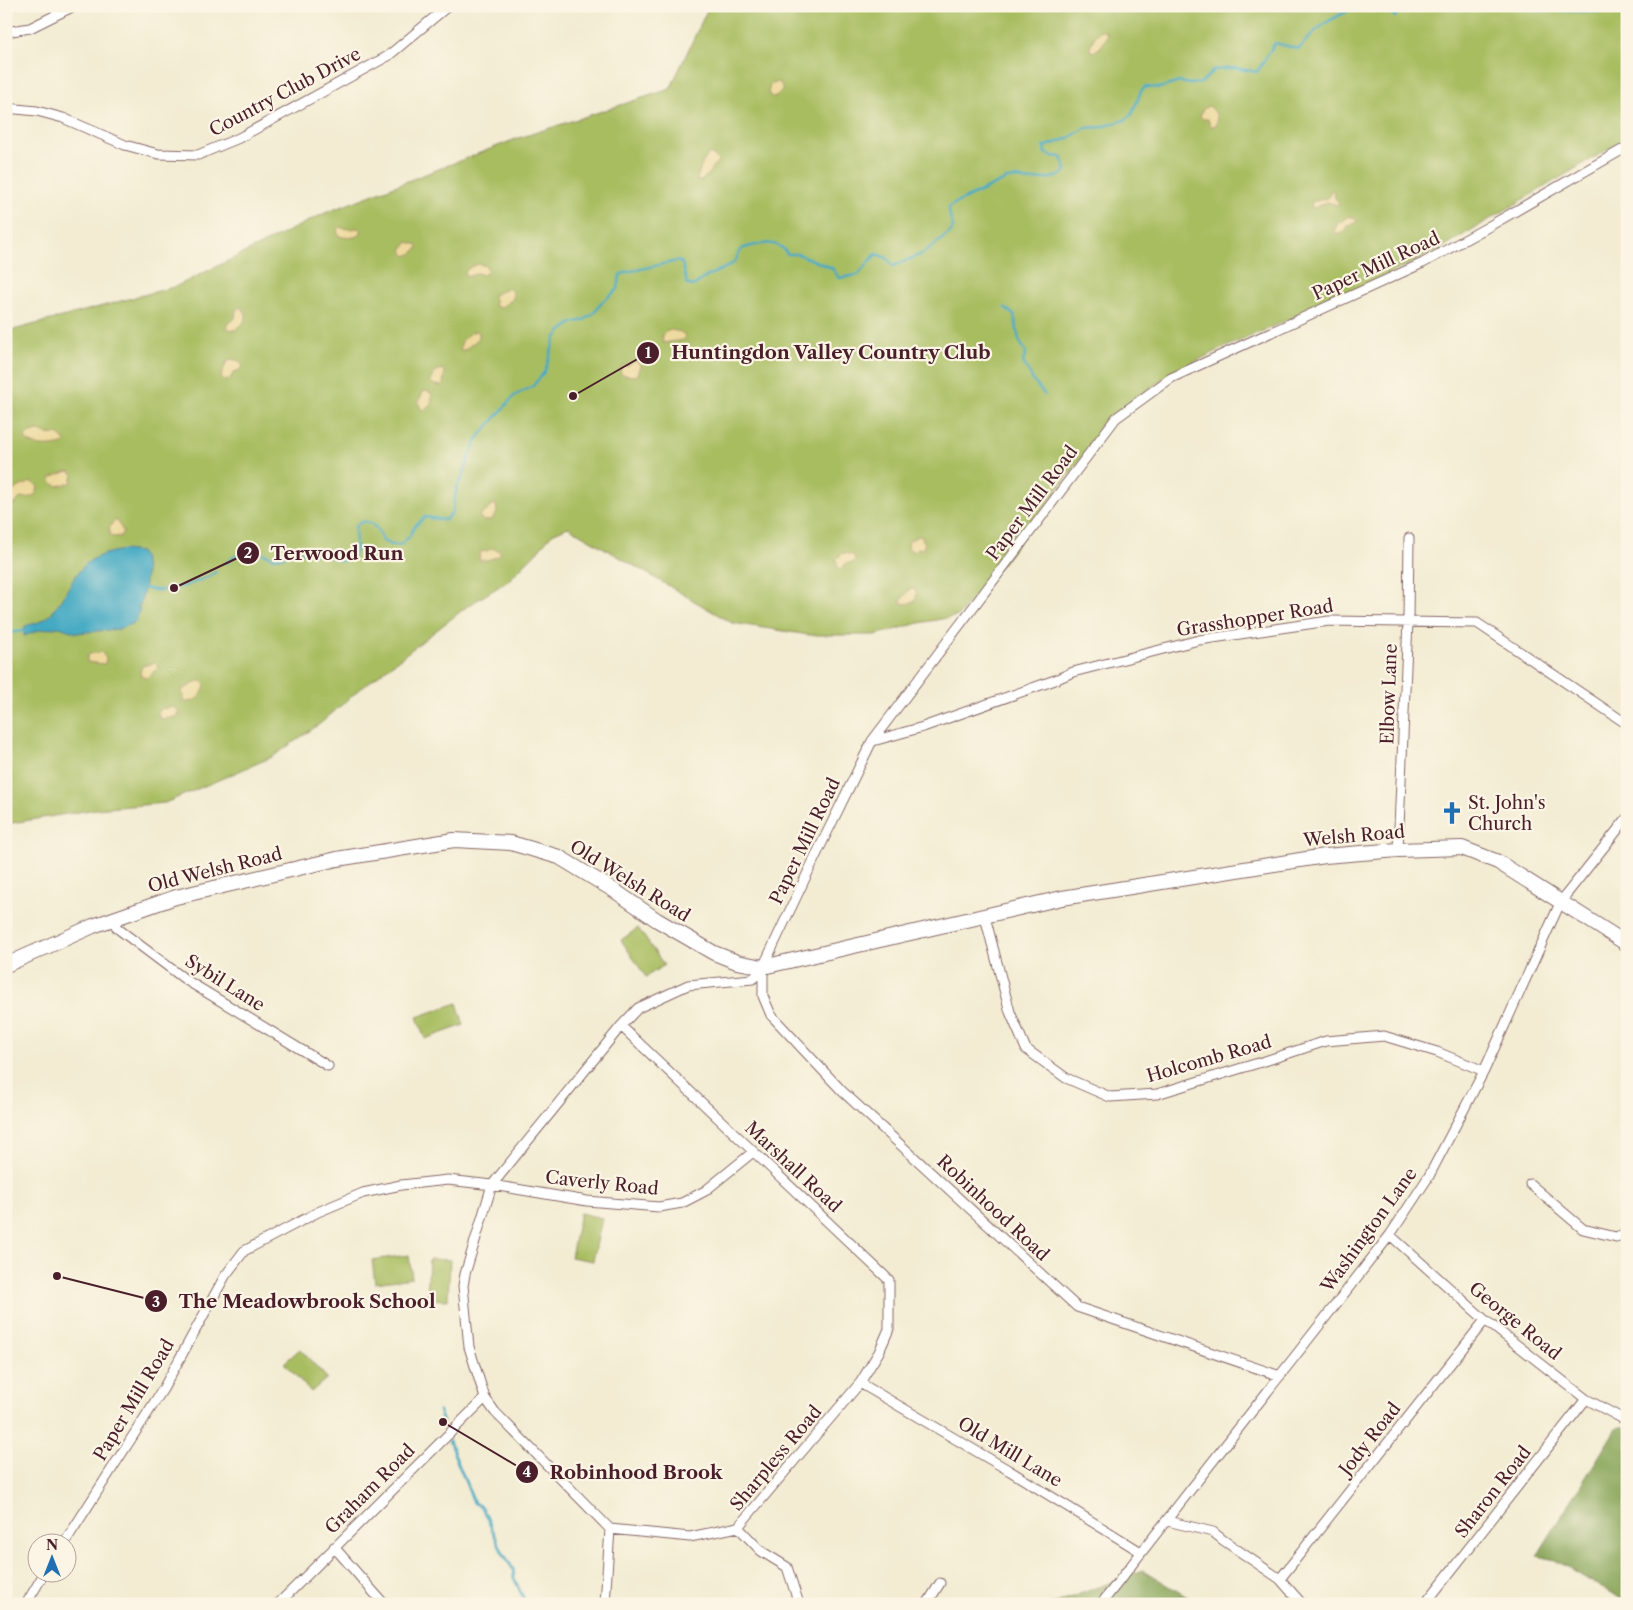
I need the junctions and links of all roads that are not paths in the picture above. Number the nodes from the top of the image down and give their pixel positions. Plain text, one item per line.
1 (74, 6) edge
2 (448, 6) edge
3 (6, 32) edge
4 (6, 108) edge
5 (1627, 147) edge
6 (1408, 538) dead end
7 (1408, 621) junction
8 (1627, 724) edge
9 (872, 741) junction
10 (1627, 818) edge
11 (1398, 850) junction
12 (1062, 898) joint
13 (1561, 902) junction
14 (985, 916) junction
15 (113, 919) junction
16 (1627, 944) edge
17 (6, 965) edge
18 (763, 967) junction
19 (621, 1026) junction
20 (328, 1066) dead end
21 (1484, 1072) junction
22 (753, 1152) junction
23 (1530, 1184) dead end
24 (492, 1185) junction
25 (1627, 1233) edge
26 (1390, 1235) junction
27 (1485, 1320) junction
28 (879, 1352) joint
29 (1280, 1376) junction
30 (860, 1383) junction
31 (485, 1398) junction
32 (1586, 1399) junction
33 (1627, 1421) edge
34 (1168, 1520) junction
35 (738, 1527) junction
36 (610, 1529) junction
37 (71, 1532) edge
38 (334, 1547) junction
39 (1142, 1552) junction
40 (1280, 1579) junction
41 (40, 1582) edge
42 (940, 1583) dead end
43 (26, 1604) edge
44 (278, 1604) edge
45 (384, 1604) edge
46 (605, 1604) edge
47 (799, 1604) edge
48 (927, 1604) edge
49 (1102, 1604) edge
50 (1302, 1604) edge
51 (1425, 1604) edge

1 - 3 street
2 - 4 street, Country Club Drive
5 - 9 street, Paper Mill Road
6 - 7 street, Elbow Lane
7 - 8 street, Grasshopper Road
7 - 9 street, Grasshopper Road
7 - 11 street, Elbow Lane
9 - 18 street, Paper Mill Road
10 - 13 street, Washington Lane
11 - 12 main road, Welsh Road
11 - 13 main road, Welsh Road
12 - 14 main road, Old Welsh Road
13 - 16 main road, Welsh Road
13 - 21 street, Washington Lane
14 - 18 main road, Old Welsh Road
14 - 21 street, Holcomb Road
15 - 17 main road, Old Welsh Road
15 - 18 main road, Old Welsh Road
15 - 20 street, Sybil Lane
18 - 19 street
18 - 29 street, Robinhood Road
19 - 22 street, Marshall Road
19 - 24 street
21 - 26 street, Washington Lane
22 - 24 street, Caverly Road
22 - 28 street, Marshall Road
23 - 25 street
24 - 31 street
24 - 37 street, Paper Mill Road
26 - 27 street, George Road
26 - 29 street, Washington Lane
27 - 32 street, George Road
27 - 40 street, Jody Road
28 - 30 street, Sharpless Road
29 - 34 street, Washington Lane
30 - 35 street, Sharpless Road
30 - 39 street, Old Mill Lane
31 - 36 street
31 - 38 street, Graham Road
32 - 33 street, George Road
32 - 51 street, Sharon Road
34 - 39 street, Washington Lane
34 - 40 street
35 - 36 street, Sharpless Road
35 - 47 street
36 - 46 street
38 - 44 street, Graham Road
38 - 45 street
39 - 49 street, Washington Lane
40 - 50 street
41 - 43 street
42 - 48 street

